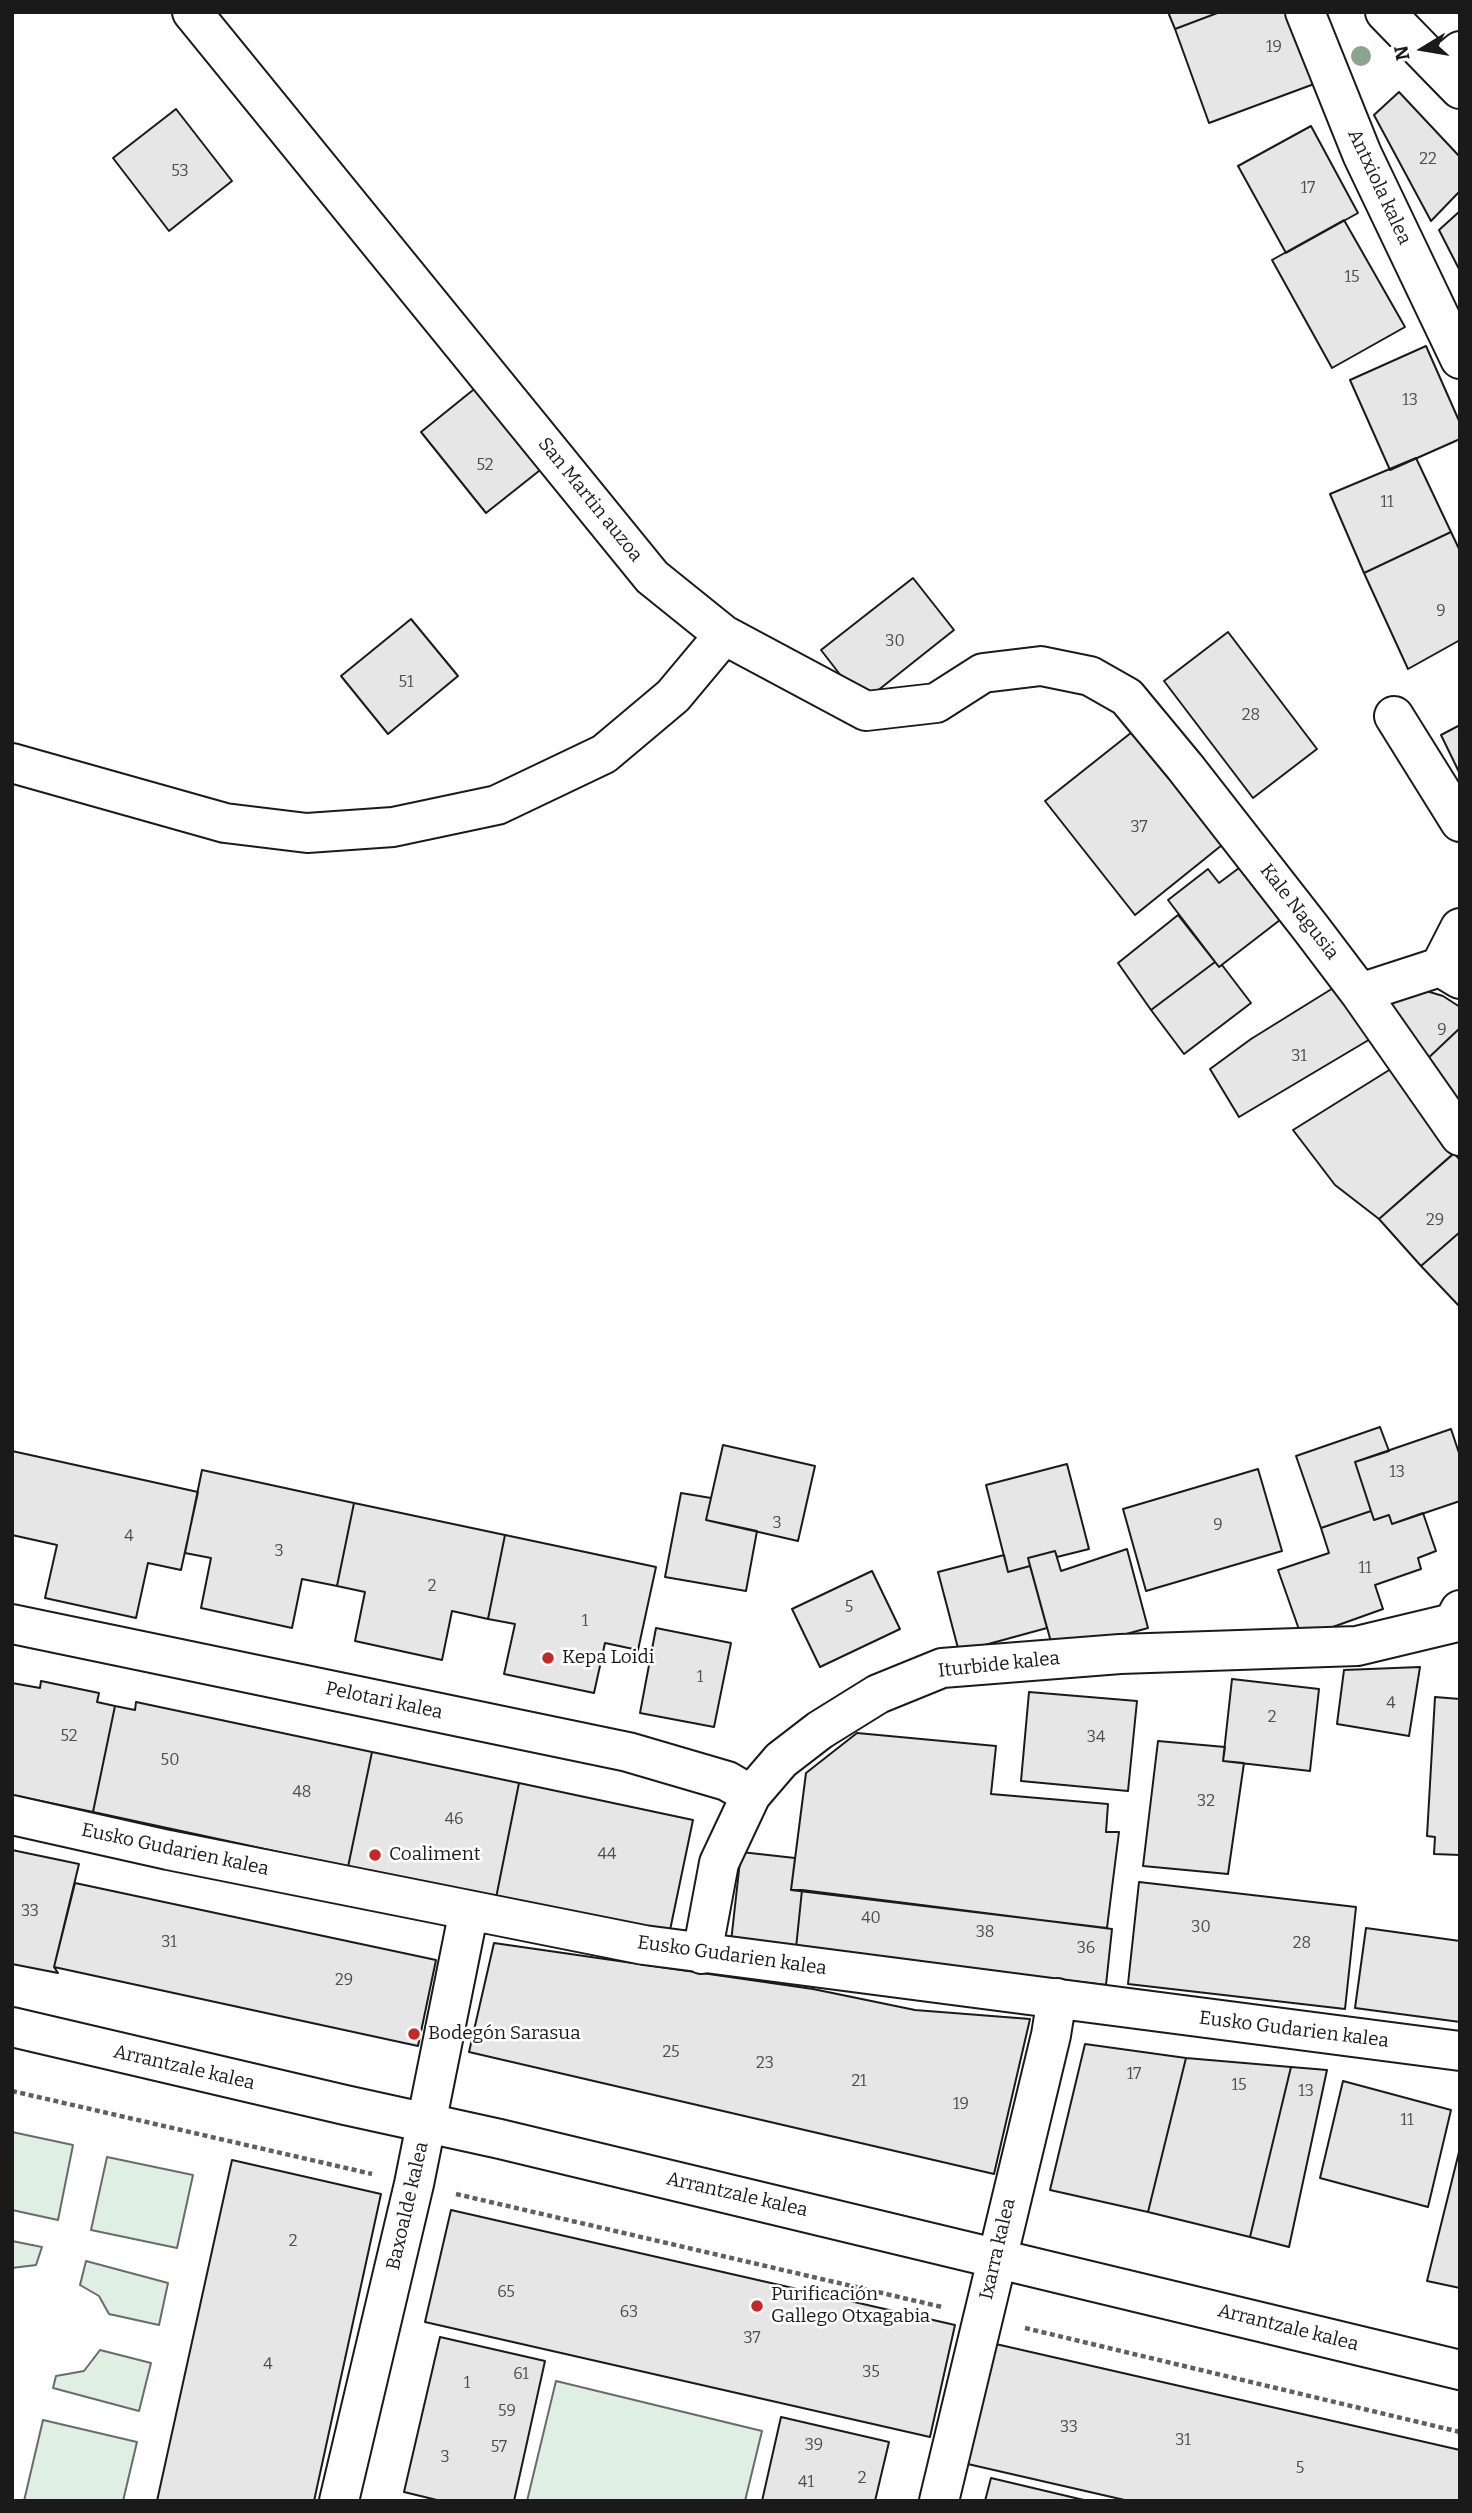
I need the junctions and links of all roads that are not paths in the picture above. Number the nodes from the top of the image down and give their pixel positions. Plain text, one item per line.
1 (192, 12) edge
2 (1305, 12) edge
3 (1385, 12) edge
4 (1453, 69) edge
5 (1460, 359) edge
6 (724, 635) junction
7 (1126, 697) joint
8 (1394, 716) dead end
9 (12, 763) edge
10 (1460, 822) edge
11 (1460, 928) edge
12 (1450, 973) edge
13 (1360, 993) junction
14 (1460, 1136) edge
15 (1457, 1620) edge
16 (12, 1624) edge
17 (751, 1794) junction
18 (12, 1815) edge
19 (468, 1910) junction
20 (702, 1954) junction
21 (1057, 1998) junction
22 (12, 2027) edge
23 (1460, 2051) edge
24 (427, 2123) junction
25 (998, 2258) junction
26 (1460, 2370) edge
27 (339, 2501) edge
28 (939, 2501) edge

1 - 6 main road, San Martin auzoa
2 - 5 main road, Antxiola kalea
3 - 4 main road
6 - 7 main road, San Martin auzoa
6 - 9 main road
7 - 13 main road, Kale Nagusia
8 - 10 main road
11 - 12 main road
12 - 13 main road
13 - 14 main road, Kale Nagusia
15 - 17 main road, Iturbide kalea
16 - 17 main road, Pelotari kalea
17 - 20 main road, Iturbide kalea
18 - 19 main road, Eusko Gudarien kalea
19 - 20 main road, Eusko Gudarien kalea
19 - 24 main road, Baxoalde kalea
20 - 21 main road, Eusko Gudarien kalea
21 - 23 main road, Eusko Gudarien kalea
21 - 25 main road, Ixarra kalea
22 - 24 main road, Arrantzale kalea
24 - 25 main road, Arrantzale kalea
24 - 27 main road, Baxoalde kalea
25 - 26 main road, Arrantzale kalea
25 - 28 main road, Ixarra kalea

